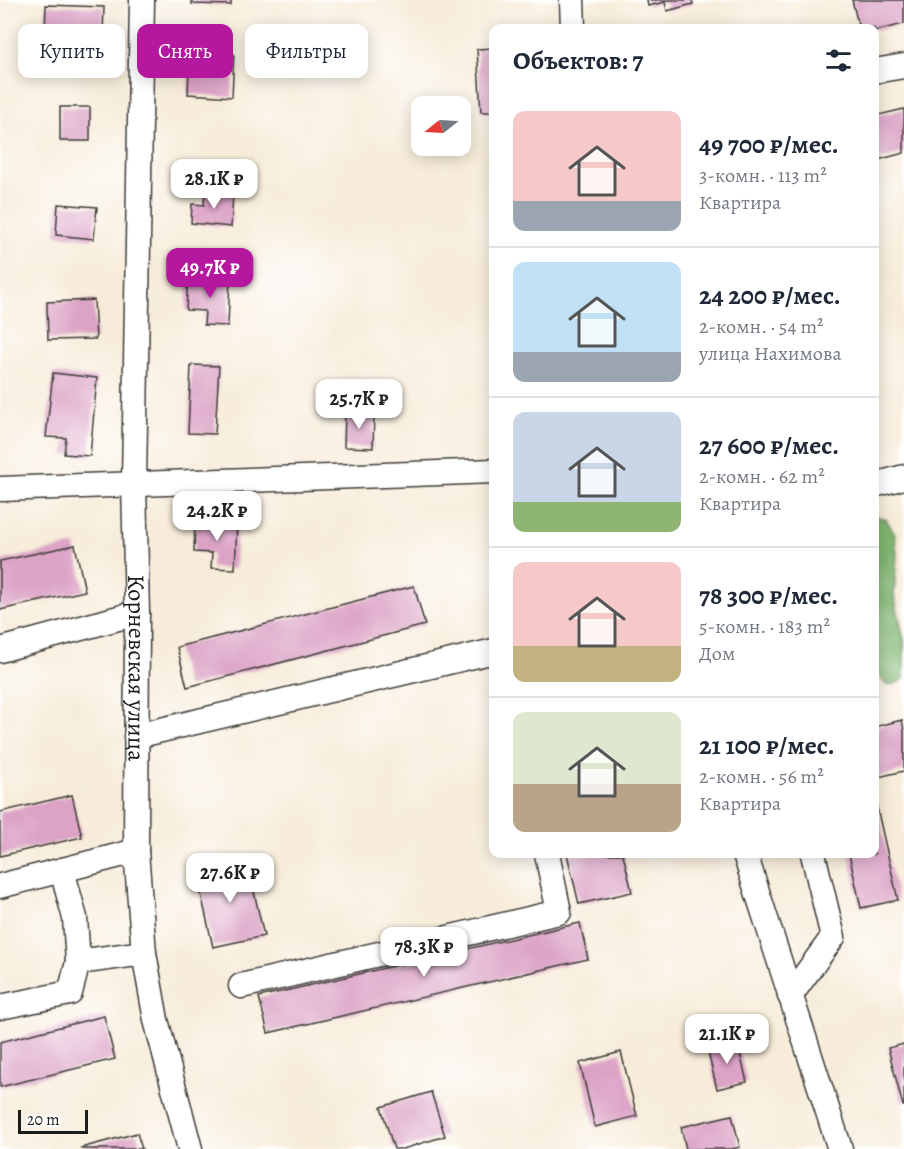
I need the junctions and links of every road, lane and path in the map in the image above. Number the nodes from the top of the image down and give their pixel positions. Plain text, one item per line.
1 (142, 0) edge
2 (572, 0) edge
3 (573, 24) edge
4 (904, 66) edge
5 (879, 70) edge
6 (489, 471) edge
7 (904, 477) edge
8 (134, 483) junction
9 (879, 484) edge
10 (0, 489) edge
11 (136, 613) junction
12 (0, 650) edge
13 (489, 652) edge
14 (136, 736) junction
15 (136, 852) junction
16 (548, 858) edge
17 (746, 858) edge
18 (814, 858) edge
19 (62, 870) junction
20 (0, 886) edge
21 (144, 953) junction
22 (78, 962) junction
23 (241, 986) dead end
24 (790, 996) junction
25 (0, 1007) edge
26 (190, 1149) edge
27 (840, 1149) edge

1 - 8 street, Корневская улица
2 - 3 street
4 - 5 street
6 - 8 street
7 - 9 street
8 - 10 street
8 - 11 street, Корневская улица
11 - 12 street
11 - 14 street, Корневская улица
13 - 14 street
14 - 15 street, Корневская улица
15 - 19 street
15 - 21 street, Корневская улица
16 - 23 street
17 - 24 street
18 - 24 street
19 - 20 street
19 - 22 street
21 - 22 street
21 - 26 street, Корневская улица
22 - 25 street
24 - 27 street

